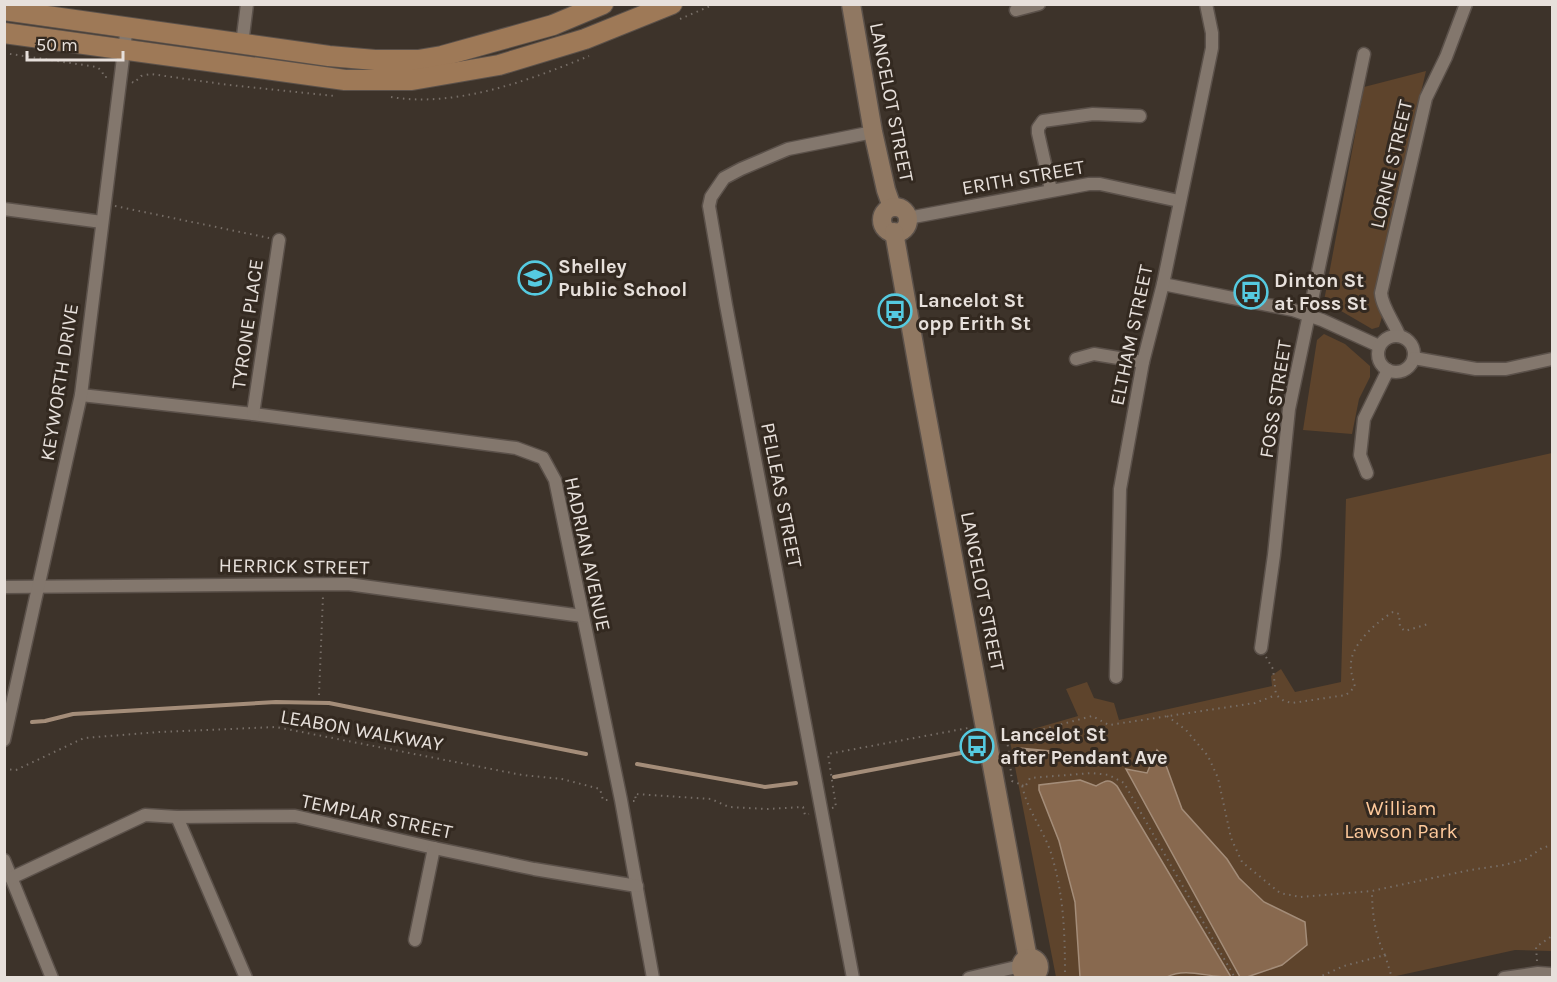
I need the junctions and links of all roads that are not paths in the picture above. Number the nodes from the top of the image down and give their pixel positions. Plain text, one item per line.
1 (247, 4) edge
2 (603, 4) edge
3 (672, 4) edge
4 (851, 4) edge
5 (1039, 4) edge
6 (1206, 4) edge
7 (1466, 4) edge
8 (4, 10) edge
9 (1016, 10) dead end
10 (128, 26) junction
11 (4, 33) edge
12 (242, 44) junction
13 (123, 50) junction
14 (1364, 54) dead end
15 (1140, 116) dead end
16 (873, 132) junction
17 (1051, 190) junction
18 (1179, 201) junction
19 (892, 207) junction
20 (4, 209) edge
21 (908, 218) junction
22 (102, 222) junction
23 (894, 232) junction
24 (279, 240) road end
25 (1163, 284) junction
26 (1309, 315) junction
27 (1399, 335) junction
28 (1379, 346) junction
29 (1414, 358) junction
30 (1077, 359) dead end
31 (1552, 359) edge
32 (1143, 362) junction
33 (1388, 370) junction
34 (81, 395) junction
35 (253, 414) junction
36 (1366, 473) dead end
37 (4, 587) edge
38 (39, 588) junction
39 (582, 616) junction
40 (1261, 648) road end
41 (1116, 678) dead end
42 (4, 740) edge
43 (177, 817) junction
44 (434, 848) junction
45 (4, 860) edge
46 (11, 878) junction
47 (637, 886) junction
48 (415, 940) dead end
49 (1028, 970) edge
50 (1552, 974) edge
51 (52, 978) edge
52 (246, 978) edge
53 (653, 978) edge
54 (853, 978) edge
55 (969, 978) edge
56 (1504, 978) edge

1 - 12 street
2 - 12 main road
3 - 13 main road
4 - 16 street, LANCELOT STREET
5 - 9 street
6 - 18 street, ELTHAM STREET
7 - 27 street, LORNE STREET
8 - 10 main road
10 - 12 main road
10 - 13 street, KEYWORTH DRIVE
11 - 13 main road
13 - 22 street, KEYWORTH DRIVE
14 - 26 street, FOSS STREET
15 - 17 street
16 - 19 street, LANCELOT STREET
16 - 54 street, PELLEAS STREET
17 - 18 street, ERITH STREET
17 - 21 street, ERITH STREET
18 - 25 street, ELTHAM STREET
19 - 21 street
19 - 23 street
20 - 22 street
21 - 23 street
22 - 34 street, KEYWORTH DRIVE
23 - 49 street, LANCELOT STREET
24 - 35 street, TYRONE PLACE
25 - 26 street
25 - 32 street, ELTHAM STREET
26 - 28 street
26 - 40 street, FOSS STREET
27 - 28 street
27 - 29 street
28 - 33 street
29 - 31 street
29 - 33 street
30 - 32 street
32 - 41 street, ELTHAM STREET
33 - 36 street
34 - 35 street, HADRIAN AVENUE
34 - 38 street, KEYWORTH DRIVE
35 - 39 street, HADRIAN AVENUE
37 - 38 street, HERRICK STREET
38 - 39 street, HERRICK STREET
38 - 42 street, KEYWORTH DRIVE
39 - 47 street, HADRIAN AVENUE
43 - 44 street, TEMPLAR STREET
43 - 46 street, TEMPLAR STREET
43 - 52 street
44 - 47 street, TEMPLAR STREET
44 - 48 street
45 - 46 street
46 - 51 street
47 - 53 street, HADRIAN AVENUE
49 - 55 street
50 - 56 street

